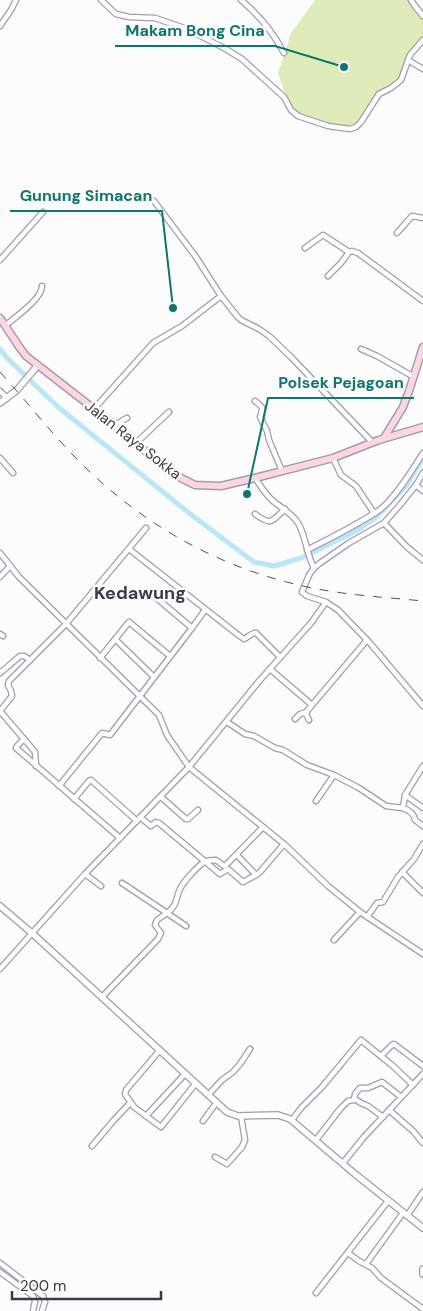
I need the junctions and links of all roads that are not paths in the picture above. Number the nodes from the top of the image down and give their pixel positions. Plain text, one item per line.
1 (16, 0) edge
2 (101, 0) edge
3 (241, 0) edge
4 (411, 0) edge
5 (423, 16) edge
6 (0, 26) edge
7 (423, 40) edge
8 (284, 53) dead end
9 (408, 60) junction
10 (423, 69) edge
11 (154, 201) dead end
12 (43, 212) dead end
13 (423, 218) edge
14 (397, 233) dead end
15 (305, 248) dead end
16 (349, 252) junction
17 (0, 260) edge
18 (328, 276) dead end
19 (42, 286) dead end
20 (221, 296) junction
21 (423, 300) edge
22 (0, 318) edge
23 (5, 326) junction
24 (423, 347) edge
25 (361, 349) dead end
26 (38, 365) junction
27 (414, 377) junction
28 (0, 391) edge
29 (7, 398) junction
30 (255, 401) dead end
31 (0, 403) edge
32 (94, 409) junction
33 (169, 412) dead end
34 (127, 418) dead end
35 (115, 425) junction
36 (392, 425) junction
37 (423, 427) edge
38 (396, 436) junction
39 (384, 438) junction
40 (372, 442) junction
41 (136, 443) junction
42 (423, 453) edge
43 (0, 458) edge
44 (333, 458) junction
45 (282, 471) junction
46 (14, 473) dead end
47 (423, 473) edge
48 (255, 478) junction
49 (416, 485) junction
50 (423, 491) edge
51 (285, 509) junction
52 (374, 513) junction
53 (255, 514) dead end
54 (384, 523) junction
55 (146, 528) dead end
56 (129, 549) junction
57 (307, 551) junction
58 (0, 553) edge
59 (423, 560) edge
60 (10, 566) junction
61 (314, 568) junction
62 (0, 577) edge
63 (153, 595) dead end
64 (326, 602) junction
65 (205, 610) junction
66 (66, 624) junction
67 (192, 628) junction
68 (116, 639) junction
69 (367, 640) junction
70 (170, 656) junction
71 (280, 657) junction
72 (100, 658) junction
73 (30, 660) junction
74 (270, 668) junction
75 (0, 673) edge
76 (154, 677) junction
77 (140, 696) junction
78 (312, 705) junction
79 (423, 706) edge
80 (0, 711) edge
81 (307, 712) junction
82 (294, 719) dead end
83 (309, 720) dead end
84 (226, 722) junction
85 (24, 739) junction
86 (36, 766) junction
87 (423, 766) edge
88 (189, 767) junction
89 (334, 775) junction
90 (59, 786) junction
91 (405, 795) junction
92 (161, 797) junction
93 (74, 798) junction
94 (316, 801) dead end
95 (403, 808) junction
96 (423, 808) edge
97 (198, 810) dead end
98 (139, 819) junction
99 (423, 826) edge
100 (263, 827) junction
101 (120, 838) junction
102 (284, 844) junction
103 (423, 844) edge
104 (237, 855) junction
105 (204, 862) junction
106 (402, 872) junction
107 (85, 874) junction
108 (256, 875) junction
109 (122, 883) dead end
110 (101, 886) dead end
111 (423, 894) edge
112 (0, 906) edge
113 (360, 912) junction
114 (167, 913) junction
115 (367, 917) junction
116 (186, 926) dead end
117 (33, 934) junction
118 (334, 940) dead end
119 (423, 954) edge
120 (0, 969) edge
121 (102, 997) junction
122 (250, 1049) dead end
123 (160, 1050) junction
124 (381, 1056) junction
125 (423, 1066) edge
126 (185, 1074) junction
127 (423, 1074) edge
128 (196, 1083) junction
129 (413, 1085) junction
130 (208, 1095) junction
131 (401, 1097) junction
132 (355, 1099) junction
133 (217, 1102) junction
134 (130, 1103) junction
135 (389, 1110) junction
136 (146, 1116) junction
137 (241, 1116) junction
138 (383, 1116) junction
139 (292, 1120) junction
140 (203, 1121) dead end
141 (316, 1140) junction
142 (423, 1143) edge
143 (92, 1146) dead end
144 (215, 1157) dead end
145 (343, 1163) junction
146 (423, 1192) edge
147 (388, 1201) junction
148 (405, 1215) junction
149 (423, 1228) edge
150 (348, 1252) junction
151 (0, 1263) edge
152 (366, 1264) junction
153 (423, 1269) edge
154 (0, 1272) edge
155 (423, 1274) edge
156 (11, 1277) junction
157 (316, 1293) dead end
158 (423, 1310) edge
159 (33, 1311) edge
160 (42, 1311) edge

1 - 6 street
2 - 9 street
3 - 8 street
4 - 5 street
7 - 9 street
9 - 10 street
11 - 20 street
12 - 17 street
13 - 14 street
15 - 16 street
16 - 18 street
16 - 21 street
19 - 23 street
20 - 32 street
20 - 40 street
22 - 23 main road, Jalan Raya Sokka
23 - 26 main road, Jalan Raya Sokka
24 - 27 main road
25 - 27 street
26 - 29 street
26 - 32 main road, Jalan Raya Sokka
27 - 36 main road
28 - 29 street
29 - 31 street
30 - 45 street
32 - 35 main road, Jalan Raya Sokka
33 - 41 street
34 - 35 street
35 - 41 main road, Jalan Raya Sokka
36 - 38 main road
36 - 39 main road
37 - 38 main road, Jalan Raya Sokka
38 - 39 main road, Jalan Raya Sokka
39 - 40 main road, Jalan Raya Sokka
40 - 44 main road, Jalan Raya Sokka
41 - 48 main road, Jalan Raya Sokka
42 - 52 street
43 - 46 street
44 - 45 main road, Jalan Raya Sokka
44 - 52 street
45 - 48 main road, Jalan Raya Sokka
47 - 49 street
48 - 51 street
49 - 50 street
49 - 54 street
51 - 53 street
51 - 57 street
52 - 57 street
54 - 59 street
54 - 61 street
55 - 56 street
56 - 65 street
56 - 66 street
57 - 61 street
58 - 60 street
60 - 62 street
60 - 66 street
61 - 64 street
63 - 67 street
64 - 69 street
64 - 71 street
65 - 67 street
65 - 71 street
66 - 72 street
66 - 73 street
67 - 70 street
68 - 70 street
68 - 72 street
68 - 76 street
69 - 78 street
69 - 79 street
70 - 76 street
71 - 74 street
72 - 77 street
73 - 75 street
73 - 80 street
74 - 78 street
74 - 84 street
76 - 77 street
77 - 88 street
77 - 90 street
78 - 81 street
80 - 85 street
81 - 82 street
81 - 83 street
84 - 88 street
84 - 89 street
85 - 86 street
85 - 86 street
86 - 90 street
87 - 91 street
88 - 92 street
88 - 100 street
89 - 94 street
89 - 95 street
90 - 93 street
91 - 95 street
91 - 96 street
92 - 97 street
92 - 98 street
93 - 98 street
93 - 101 street
95 - 99 street
98 - 101 street
98 - 105 street
100 - 102 street
100 - 104 street
101 - 107 street
102 - 108 street
102 - 113 street
103 - 106 street
104 - 105 street
104 - 108 street
105 - 108 street
105 - 114 street
106 - 111 street
106 - 115 street
107 - 110 street
107 - 117 street
109 - 114 street
112 - 117 street
113 - 115 street
113 - 118 street
114 - 116 street
114 - 121 street
115 - 119 street
117 - 120 street
117 - 121 street
121 - 123 street
122 - 130 street
123 - 126 street
123 - 134 street
124 - 125 street
124 - 129 street
124 - 139 street
126 - 128 street
126 - 136 street
127 - 129 street
128 - 130 street
128 - 136 street
129 - 131 street
130 - 133 street
131 - 132 street
131 - 135 street
132 - 138 street
132 - 141 street
133 - 137 street
133 - 140 street
134 - 136 street
134 - 143 street
135 - 138 street
135 - 142 street
137 - 139 street
137 - 144 street
138 - 145 street
139 - 141 street
141 - 145 street
145 - 147 street
146 - 148 street
147 - 148 street
147 - 150 street
148 - 149 street
148 - 152 street
150 - 152 street
150 - 157 street
151 - 156 street
152 - 158 street
153 - 155 street
154 - 156 street
156 - 159 street
156 - 160 street

